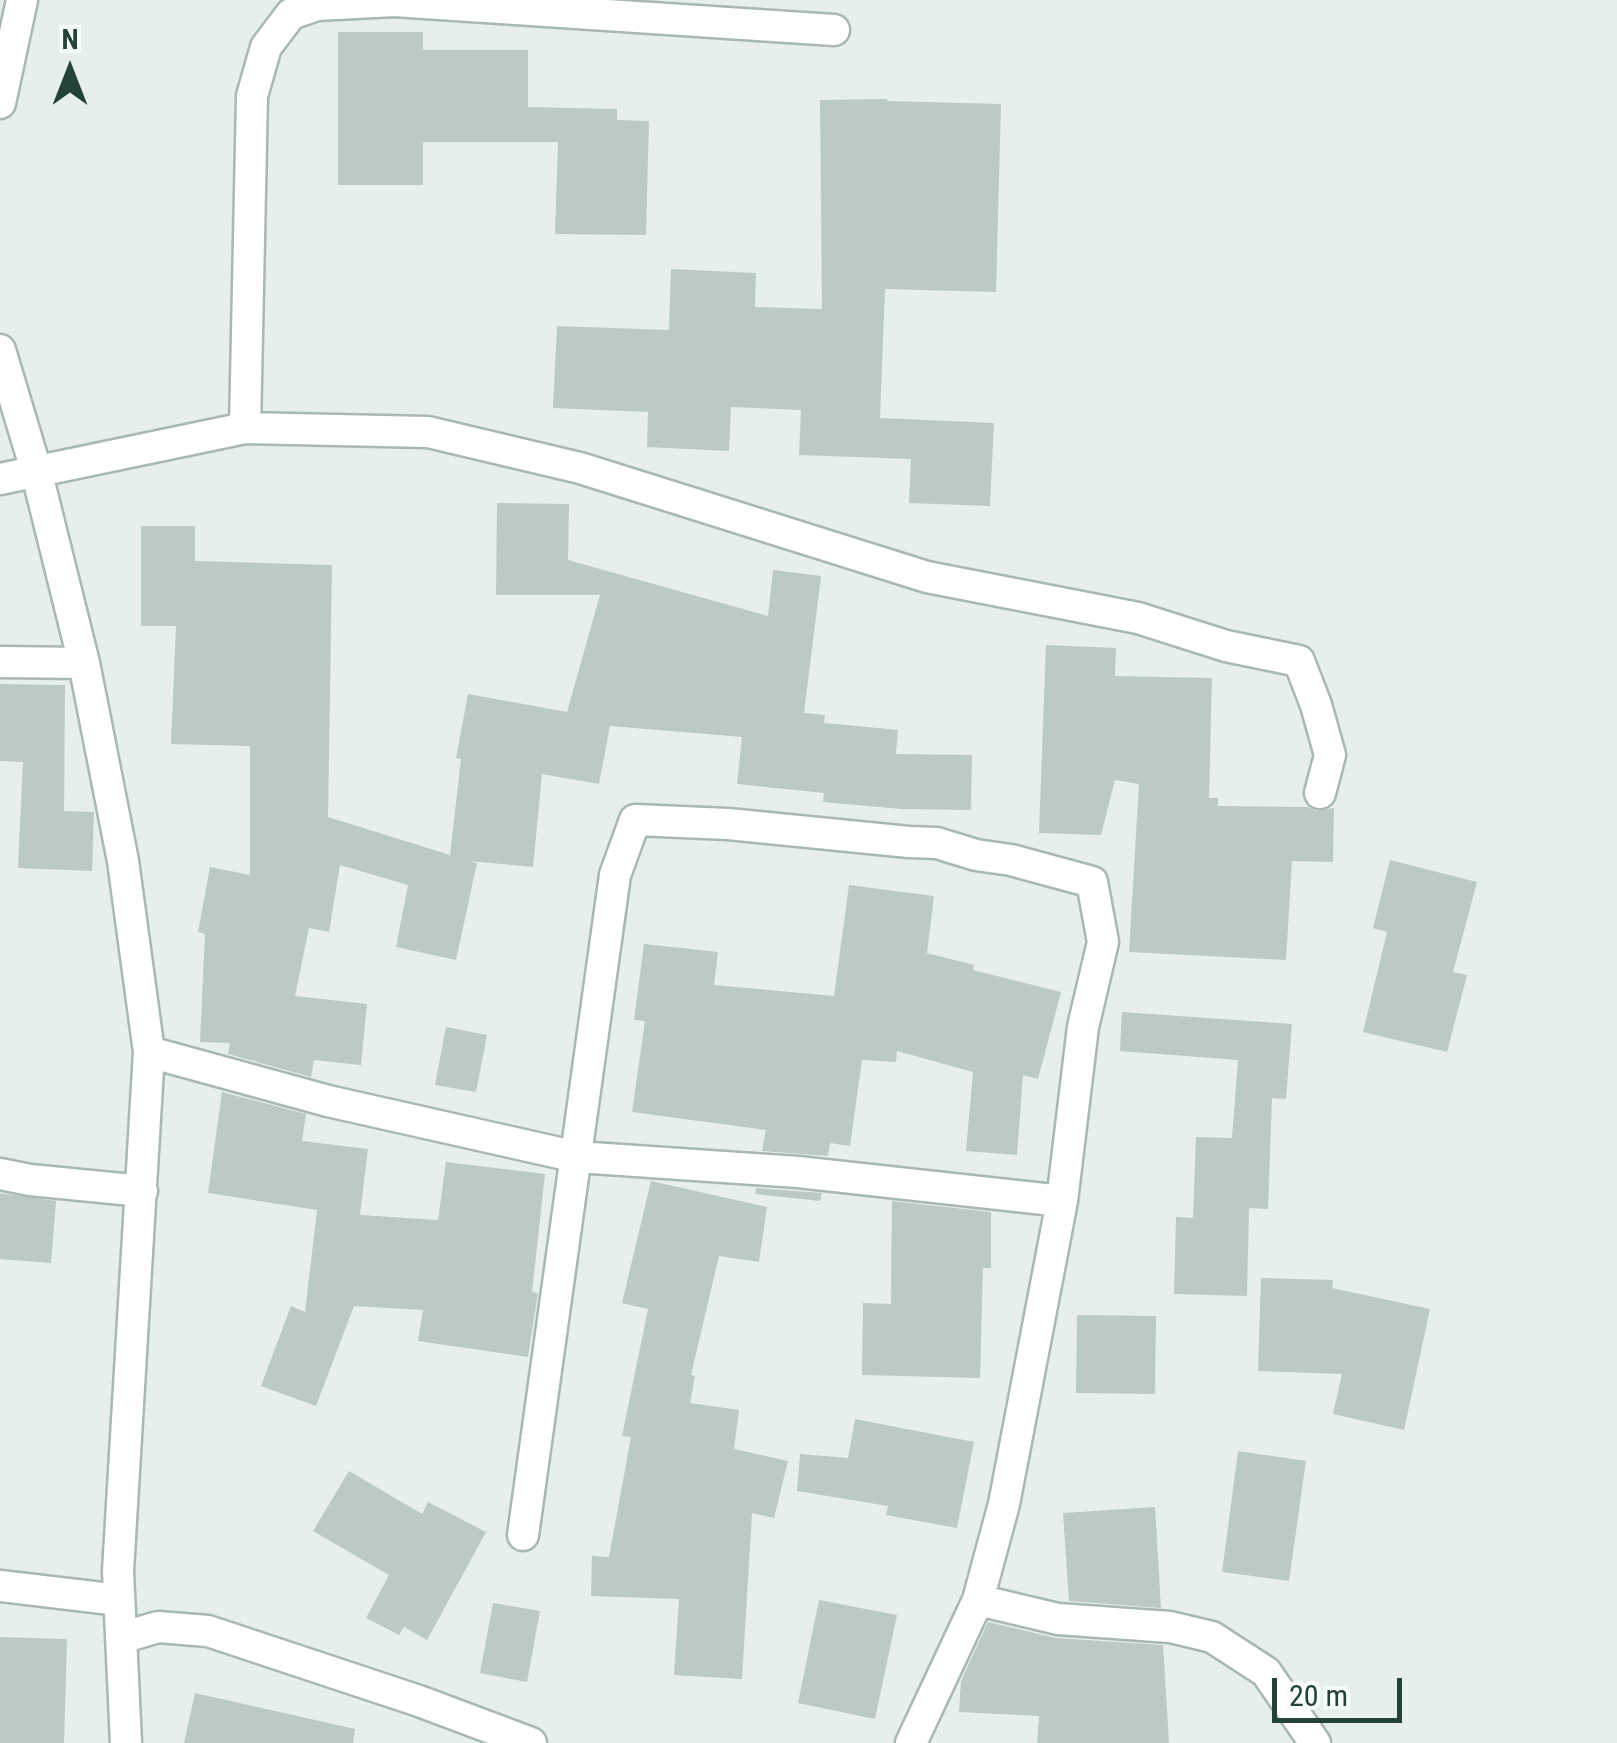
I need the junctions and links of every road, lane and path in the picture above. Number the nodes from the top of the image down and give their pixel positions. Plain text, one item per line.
1 (22, 0) edge
2 (834, 30) dead end
3 (0, 103) edge
4 (0, 350) edge
5 (245, 428) junction
6 (36, 470) junction
7 (0, 479) edge
8 (0, 662) edge
9 (84, 663) junction
10 (1320, 792) dead end
11 (149, 1052) junction
12 (577, 1157) junction
13 (0, 1174) edge
14 (142, 1191) junction
15 (1062, 1201) junction
16 (523, 1535) dead end
17 (0, 1586) edge
18 (119, 1600) junction
19 (978, 1600) junction
20 (121, 1638) junction
21 (126, 1743) edge
22 (531, 1743) edge
23 (911, 1743) edge
24 (1315, 1743) edge

1 - 3 street
2 - 5 street
4 - 6 street
5 - 6 street
5 - 10 street
6 - 7 street
6 - 9 street
8 - 9 street
9 - 11 street
11 - 12 street
11 - 14 street
12 - 15 street
12 - 15 street
12 - 16 street
13 - 14 street
14 - 18 street
15 - 19 street
17 - 18 street
18 - 20 street
19 - 23 street
19 - 24 street
20 - 21 street
20 - 22 street

